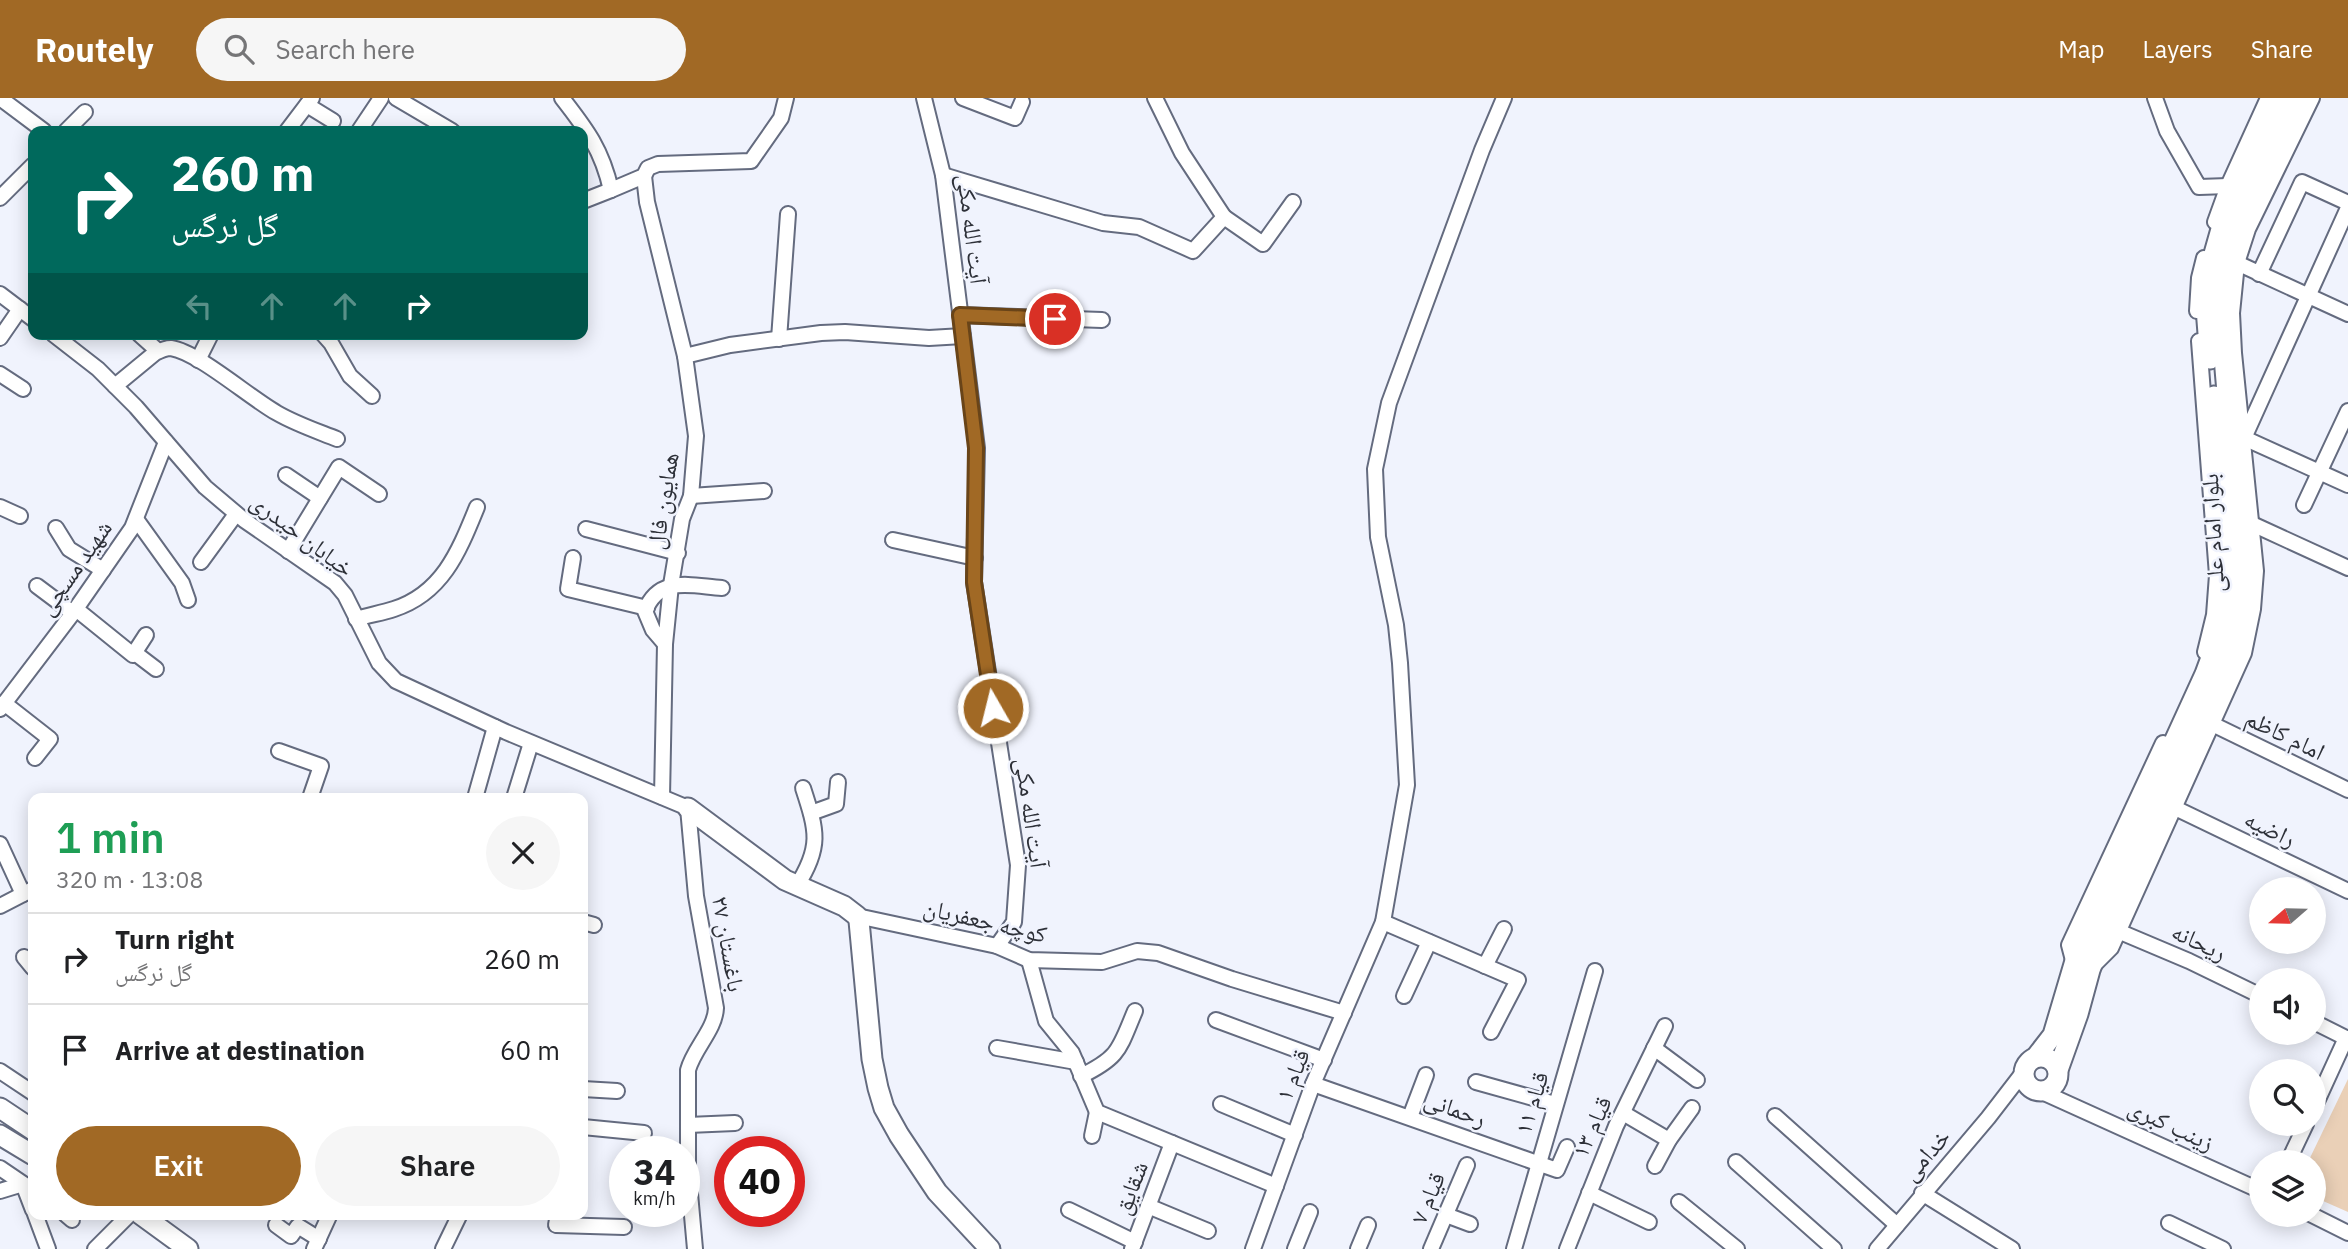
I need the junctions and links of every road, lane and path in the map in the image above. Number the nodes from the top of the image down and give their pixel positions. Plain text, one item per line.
1 (381, 98) edge
2 (396, 98) edge
3 (786, 98) edge
4 (924, 98) edge
5 (963, 98) edge
6 (1155, 98) edge
7 (1503, 98) edge
8 (2155, 98) edge
9 (2268, 98) edge
10 (2280, 98) edge
11 (2297, 98) edge
12 (2312, 98) edge
13 (567, 100) edge
14 (5, 101) dead end
15 (309, 101) edge
16 (1022, 102) dead end
17 (85, 112) dead end
18 (333, 121) dead end
19 (38, 126) edge
20 (71, 126) edge
21 (291, 126) edge
22 (362, 126) edge
23 (444, 126) edge
24 (583, 126) edge
25 (588, 133) edge
26 (28, 170) edge
27 (943, 175) junction
28 (644, 176) junction
29 (2228, 186) junction
30 (611, 190) junction
31 (0, 198) edge
32 (588, 199) edge
33 (1293, 202) dead end
34 (2348, 205) edge
35 (788, 214) dead end
36 (1224, 217) junction
37 (2236, 263) junction
38 (2259, 274) junction
39 (0, 294) edge
40 (2307, 296) junction
41 (20, 309) junction
42 (2348, 314) edge
43 (28, 315) edge
44 (960, 315) junction
45 (1102, 320) dead end
46 (962, 336) junction
47 (0, 338) edge
48 (779, 339) junction
49 (61, 340) edge
50 (147, 340) edge
51 (166, 340) edge
52 (208, 340) edge
53 (328, 340) edge
54 (161, 350) junction
55 (685, 356) junction
56 (198, 360) junction
57 (0, 374) edge
58 (115, 386) junction
59 (23, 389) dead end
60 (372, 396) dead end
61 (2348, 411) edge
62 (2244, 438) junction
63 (337, 439) dead end
64 (166, 442) junction
65 (2319, 472) junction
66 (286, 475) dead end
67 (2348, 485) edge
68 (764, 491) dead end
69 (379, 494) dead end
70 (691, 496) junction
71 (320, 498) junction
72 (2304, 505) dead end
73 (0, 507) edge
74 (477, 507) dead end
75 (236, 514) junction
76 (20, 516) dead end
77 (136, 519) junction
78 (2238, 522) junction
79 (56, 528) dead end
80 (586, 528) dead end
81 (893, 540) dead end
82 (288, 551) junction
83 (678, 553) junction
84 (573, 558) dead end
85 (975, 558) junction
86 (201, 562) dead end
87 (2348, 568) edge
88 (103, 570) junction
89 (671, 585) junction
90 (37, 586) dead end
91 (722, 588) dead end
92 (188, 600) dead end
93 (647, 608) junction
94 (74, 611) junction
95 (356, 618) junction
96 (146, 635) dead end
97 (665, 644) junction
98 (135, 653) junction
99 (156, 669) dead end
100 (2, 706) edge
101 (2194, 719) junction
102 (495, 727) junction
103 (531, 743) junction
104 (279, 751) dead end
105 (35, 758) dead end
106 (838, 782) dead end
107 (803, 788) dead end
108 (2348, 790) edge
109 (312, 793) edge
110 (476, 793) edge
111 (516, 793) edge
112 (662, 797) junction
113 (2173, 807) junction
114 (688, 808) junction
115 (811, 813) junction
116 (0, 844) edge
117 (796, 887) junction
118 (28, 891) edge
119 (2348, 891) edge
120 (0, 906) edge
121 (857, 916) junction
122 (1383, 922) junction
123 (1504, 929) dead end
124 (2118, 930) junction
125 (1429, 942) junction
126 (997, 946) junction
127 (1029, 960) junction
128 (1485, 966) junction
129 (2082, 967) junction
130 (1595, 971) dead end
131 (2249, 990) edge
132 (1404, 996) dead end
133 (1135, 1011) dead end
134 (1344, 1013) junction
135 (1216, 1020) dead end
136 (1665, 1026) dead end
137 (2326, 1028) edge
138 (1490, 1032) dead end
139 (2347, 1039) edge
140 (997, 1048) dead end
141 (1654, 1048) junction
142 (1324, 1060) junction
143 (2031, 1064) junction
144 (1078, 1069) junction
145 (0, 1070) edge
146 (2058, 1072) junction
147 (1426, 1075) dead end
148 (28, 1080) edge
149 (1697, 1080) dead end
150 (1476, 1082) dead end
151 (2326, 1083) edge
152 (19, 1084) junction
153 (1314, 1084) junction
154 (588, 1089) edge
155 (28, 1090) edge
156 (2038, 1090) junction
157 (617, 1091) dead end
158 (2010, 1091) junction
159 (2063, 1100) junction
160 (1221, 1104) dead end
161 (1555, 1104) junction
162 (1, 1107) edge
163 (1692, 1108) dead end
164 (1097, 1112) junction
165 (1623, 1113) junction
166 (1776, 1116) dead end
167 (1410, 1117) junction
168 (735, 1124) dead end
169 (688, 1125) junction
170 (28, 1126) edge
171 (588, 1127) edge
172 (645, 1133) dead end
173 (1295, 1135) junction
174 (0, 1136) edge
175 (1093, 1136) dead end
176 (1669, 1140) junction
177 (1172, 1143) junction
178 (1567, 1147) dead end
179 (28, 1152) edge
180 (1736, 1162) dead end
181 (1538, 1163) junction
182 (1467, 1165) dead end
183 (1655, 1166) dead end
184 (0, 1168) edge
185 (2249, 1185) edge
186 (1276, 1186) junction
187 (28, 1187) edge
188 (0, 1191) edge
189 (1589, 1193) junction
190 (1923, 1193) junction
191 (1679, 1202) dead end
192 (1148, 1206) junction
193 (1069, 1210) dead end
194 (1310, 1212) dead end
195 (1446, 1215) junction
196 (37, 1220) edge
197 (124, 1220) edge
198 (327, 1220) edge
199 (457, 1220) edge
200 (557, 1220) edge
201 (160, 1221) edge
202 (1649, 1222) dead end
203 (2326, 1222) edge
204 (2169, 1223) dead end
205 (1470, 1224) dead end
206 (275, 1225) dead end
207 (1367, 1225) dead end
208 (1897, 1225) junction
209 (609, 1227) edge
210 (1208, 1231) dead end
211 (2348, 1233) edge
212 (316, 1244) edge
213 (1133, 1245) edge
214 (1997, 1245) edge
215 (1364, 1247) edge
216 (48, 1249) edge
217 (95, 1249) edge
218 (188, 1249) edge
219 (443, 1249) edge
220 (695, 1249) edge
221 (990, 1249) edge
222 (1253, 1249) edge
223 (1295, 1249) edge
224 (1431, 1249) edge
225 (1514, 1249) edge
226 (1567, 1249) edge
227 (1737, 1249) edge
228 (1834, 1249) edge
229 (1877, 1249) edge
230 (2012, 1249) edge
231 (2223, 1249) edge

1 - 22 street
2 - 23 street
3 - 28 street
4 - 27 street, آیت الله مکی
5 - 16 street
6 - 36 street
7 - 122 street, قیام ۱
8 - 29 street
9 - 29 street
10 - 78 main road, بلوار امام علی
11 - 78 main road, بلوار امام علی
12 - 37 street
13 - 24 street
14 - 19 street
15 - 18 street
15 - 21 street
17 - 20 street
25 - 30 street
26 - 31 street
27 - 36 street
27 - 44 street, آیت الله مکی
28 - 30 street
28 - 55 street, همایون فال
29 - 101 street
30 - 32 street
33 - 36 street
34 - 38 street
34 - 40 street
35 - 48 street
37 - 38 street
37 - 62 street
38 - 40 street
39 - 41 street
40 - 42 street
40 - 62 street
41 - 43 street
41 - 47 street
44 - 45 street
44 - 46 street, آیت الله مکی
46 - 48 street
46 - 85 street, آیت الله مکی
48 - 55 street
49 - 58 street, خیابان حیدری
50 - 54 street
51 - 54 street
52 - 56 street
53 - 60 street
54 - 56 street
54 - 58 street
55 - 70 street, همایون فال
56 - 63 street
57 - 59 street
58 - 64 street, خیابان حیدری
61 - 65 street
62 - 65 street
62 - 78 street
64 - 75 street, خیابان حیدری
64 - 77 street, شهید مسچی
65 - 67 street
65 - 72 street
66 - 71 street
68 - 70 street
69 - 71 street
70 - 83 street, همایون فال
71 - 82 street
73 - 76 street
74 - 95 street
75 - 82 street, خیابان حیدری
75 - 86 street
77 - 88 street, شهید مسچی
77 - 92 street
78 - 87 street
78 - 101 main road, بلوار امام علی
78 - 101 street
79 - 88 street
80 - 83 street
81 - 85 street
82 - 95 street, خیابان حیدری
83 - 89 street, همایون فال
84 - 93 street
85 - 126 street, آیت الله مکی
88 - 94 street, شهید مسچی
89 - 91 street
89 - 93 street
89 - 97 street, همایون فال
90 - 94 street
93 - 97 street
94 - 98 street
94 - 100 street, شهید مسچی
95 - 102 street, خیابان حیدری
96 - 98 street
97 - 112 street, همایون فال
98 - 99 street
100 - 105 street
101 - 108 street, امام کاظم
101 - 113 street
101 - 129 main road, بلوار امام علی
102 - 103 street, خیابان حیدری
102 - 110 street
103 - 111 street
103 - 112 street, خیابان حیدری
104 - 109 street
106 - 115 street
107 - 115 street
112 - 114 street, خیابان حیدری
113 - 119 street, راضیه
113 - 124 street
114 - 117 main road
114 - 169 street, باغستان ۲۷
115 - 117 street
116 - 118 street
117 - 121 main road
118 - 120 street
121 - 126 street, کوچه جعفریان
121 - 221 main road
122 - 125 street
122 - 134 street, قیام ۱
123 - 128 street
124 - 129 street
124 - 131 street, ریحانه
125 - 128 street
125 - 132 street
126 - 127 street, کوچه جعفریان
127 - 134 street, کوچه جعفریان
127 - 144 street
128 - 138 street
129 - 143 main road, بلوار امام علی
129 - 146 main road, بلوار امام علی
130 - 161 street, قیام ۱۱
133 - 144 street
134 - 142 street, قیام ۱
135 - 142 street
136 - 141 street, قیام ۱۳
137 - 139 street
139 - 151 street
140 - 144 street
141 - 149 street
141 - 165 street, قیام ۱۳
142 - 153 street, قیام ۱
143 - 146 main road
143 - 156 main road
143 - 158 street, خدامی
144 - 164 street
145 - 152 street
146 - 156 main road
146 - 159 street
147 - 167 street
148 - 152 street
150 - 161 street
152 - 155 street
153 - 167 street, رحمانی
153 - 173 street, قیام ۱
154 - 157 street
156 - 158 street
156 - 159 street, زینب کبری
158 - 190 street, خدامی
159 - 185 street, زینب کبری
160 - 173 street
161 - 181 street, قیام ۱۱
162 - 170 main road
163 - 176 street
164 - 175 street
164 - 177 street
165 - 176 street
165 - 189 street, قیام ۱۳
166 - 208 street
167 - 181 street, رحمانی
168 - 169 street
169 - 220 street, باغستان ۲۷
171 - 172 street
173 - 186 street, قیام ۱
174 - 179 main road
176 - 183 street
177 - 186 street
177 - 192 street, شقایق
178 - 181 street
180 - 228 street
181 - 225 street, قیام ۱۱
182 - 195 street, قیام ۷
184 - 187 street
186 - 222 street, قیام ۱
187 - 188 street
189 - 202 street
189 - 226 street, قیام ۱۳
190 - 208 street, خدامی
190 - 214 street
191 - 227 street
192 - 210 street
192 - 213 street, شقایق
193 - 213 street
194 - 223 street
195 - 205 street
195 - 224 street, قیام ۷
196 - 216 street
197 - 217 street
198 - 212 street
199 - 219 street
200 - 209 street
201 - 218 main road
203 - 211 street
204 - 231 street
206 - 212 street
207 - 215 street
208 - 229 street, خدامی
214 - 230 street

